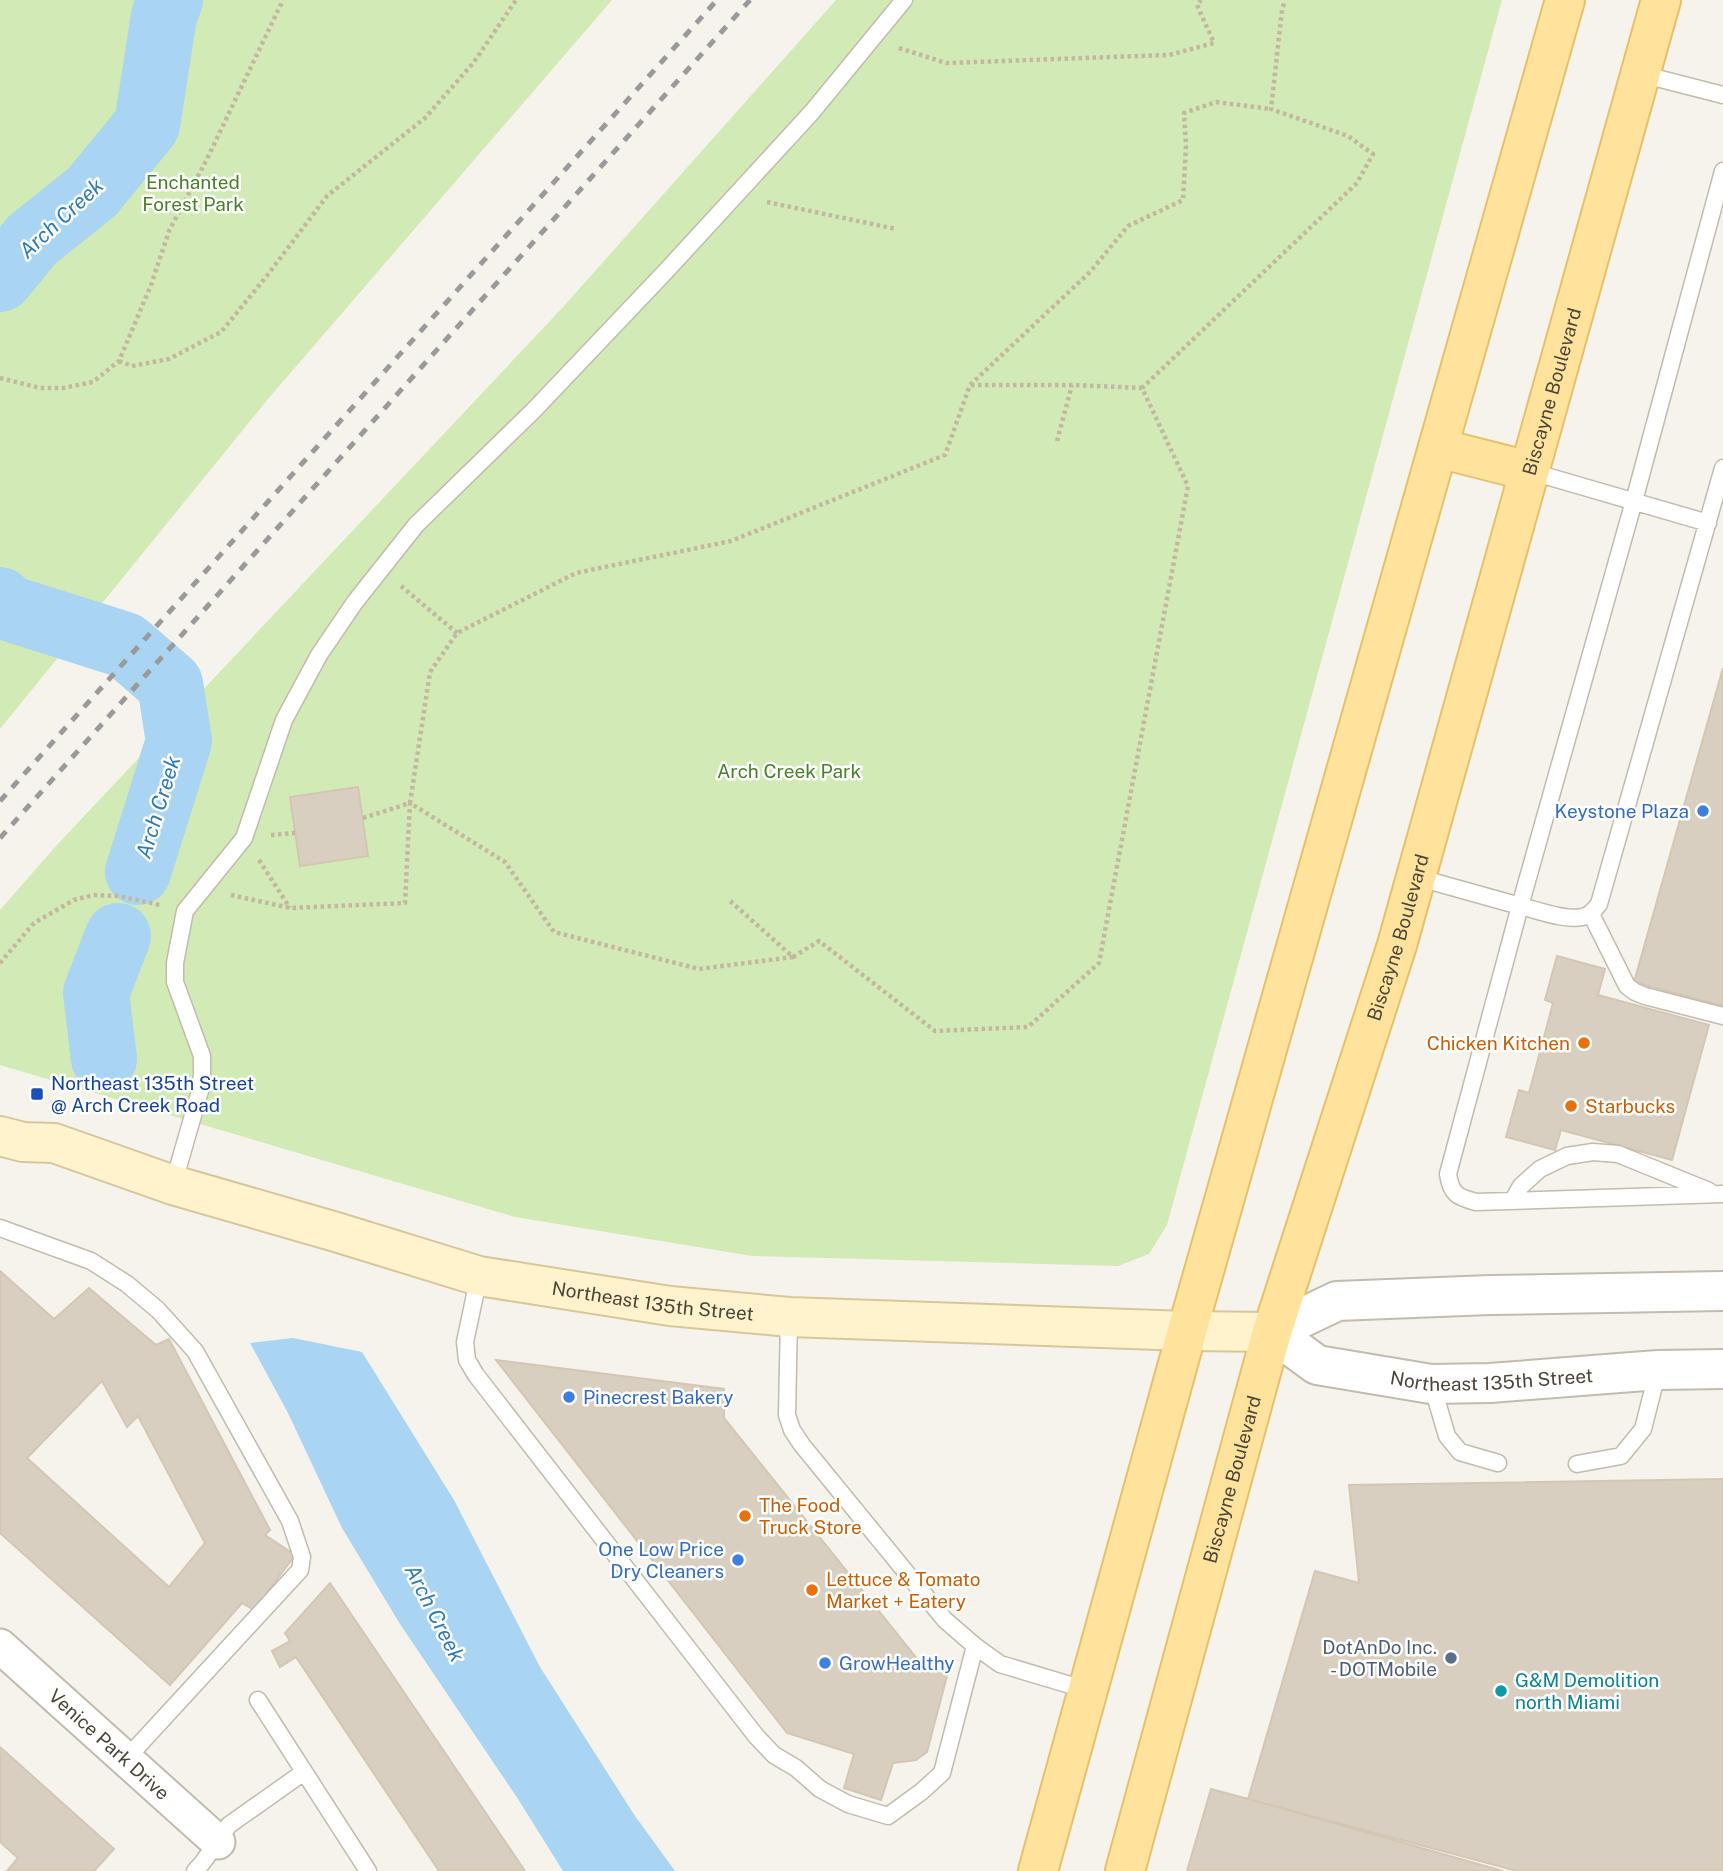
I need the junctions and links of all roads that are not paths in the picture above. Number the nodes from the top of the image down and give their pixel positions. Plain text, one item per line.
1 (904, 0) edge
2 (1565, 0) edge
3 (1661, 0) edge
4 (1641, 74) junction
5 (1723, 95) edge
6 (1723, 171) edge
7 (1438, 448) junction
8 (1723, 468) edge
9 (1529, 471) junction
10 (1634, 501) junction
11 (1708, 523) junction
12 (1416, 877) junction
13 (1521, 906) junction
14 (1591, 914) junction
15 (1723, 1016) edge
16 (0, 1110) edge
17 (0, 1136) edge
18 (54, 1143) junction
19 (173, 1185) junction
20 (1720, 1194) edge
21 (1513, 1200) junction
22 (0, 1228) edge
23 (479, 1276) junction
24 (1723, 1291) edge
25 (789, 1317) junction
26 (1187, 1331) junction
27 (1272, 1332) junction
28 (1723, 1369) edge
29 (1658, 1370) junction
30 (1432, 1384) junction
31 (1497, 1463) dead end
32 (1577, 1464) dead end
33 (0, 1646) edge
34 (975, 1646) junction
35 (1087, 1690) junction
36 (258, 1700) dead end
37 (126, 1759) junction
38 (304, 1772) junction
39 (218, 1842) junction
40 (195, 1871) edge
41 (368, 1871) edge
42 (1038, 1871) edge
43 (1125, 1871) edge

1 - 19 lane
2 - 7 main road
3 - 4 main road, Biscayne Boulevard
4 - 5 lane
4 - 9 main road, Biscayne Boulevard
6 - 10 lane
7 - 9 main road
7 - 26 main road
8 - 11 lane
9 - 10 lane
9 - 12 main road, Biscayne Boulevard
10 - 11 lane
10 - 13 lane
11 - 14 lane
12 - 13 lane
12 - 27 main road, Biscayne Boulevard
13 - 14 lane
13 - 21 lane
14 - 15 lane
16 - 18 main road, Northeast 135th Street
17 - 18 main road, Northeast 135th Street
18 - 19 main road, Northeast 135th Street
19 - 23 main road, Northeast 135th Street
20 - 21 lane
20 - 21 lane
22 - 37 lane
23 - 25 main road, Northeast 135th Street
23 - 34 lane
24 - 27 street, Northeast 135th Street
25 - 26 main road, Northeast 135th Street
25 - 34 lane
26 - 27 main road, Northeast 135th Street
26 - 35 main road
27 - 30 street, Northeast 135th Street
27 - 43 main road, Biscayne Boulevard
28 - 29 street, Northeast 135th Street
29 - 30 street, Northeast 135th Street
29 - 32 lane
30 - 31 lane
33 - 37 street, Venice Park Drive
34 - 35 lane
35 - 42 main road
36 - 38 lane
37 - 39 street, Venice Park Drive
38 - 39 lane
38 - 41 lane
39 - 40 lane

